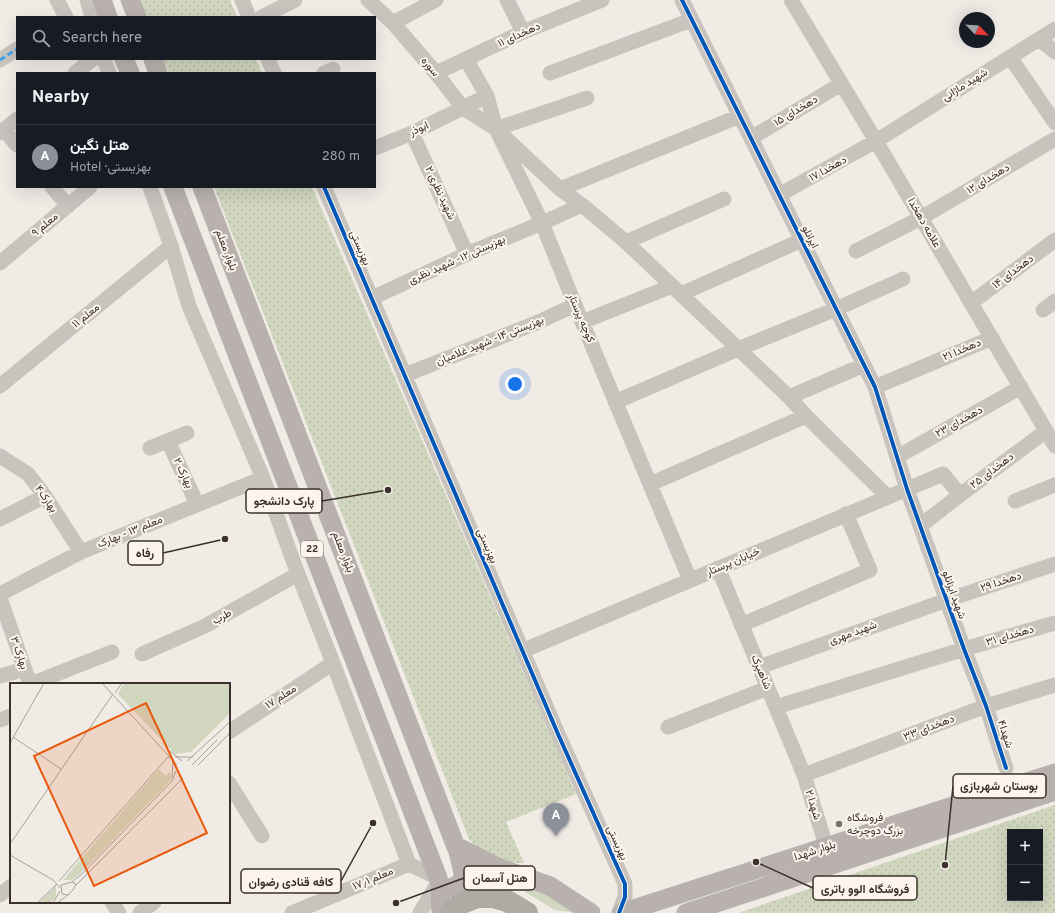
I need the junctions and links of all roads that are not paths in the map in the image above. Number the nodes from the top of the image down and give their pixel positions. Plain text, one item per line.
1 (57, 0) edge
2 (88, 0) edge
3 (102, 0) edge
4 (130, 0) edge
5 (242, 0) edge
6 (295, 0) edge
7 (368, 0) edge
8 (436, 0) edge
9 (507, 0) edge
10 (602, 0) edge
11 (682, 0) edge
12 (791, 0) edge
13 (65, 16) edge
14 (92, 16) edge
15 (108, 16) edge
16 (137, 16) edge
17 (250, 16) edge
18 (264, 16) edge
19 (692, 20) junction
20 (393, 23) junction
21 (1055, 29) edge
22 (523, 32) junction
23 (1039, 39) junction
24 (16, 50) edge
25 (1055, 52) edge
26 (1010, 57) junction
27 (466, 59) junction
28 (0, 60) edge
29 (94, 60) edge
30 (124, 60) edge
31 (153, 60) edge
32 (268, 60) edge
33 (76, 72) edge
34 (108, 72) edge
35 (130, 72) edge
36 (158, 72) edge
37 (274, 72) edge
38 (436, 73) junction
39 (550, 73) dead end
40 (842, 84) junction
41 (487, 96) junction
42 (587, 98) dead end
43 (463, 108) junction
44 (740, 116) junction
45 (16, 120) edge
46 (1055, 123) edge
47 (496, 129) junction
48 (2, 131) edge
49 (412, 133) junction
50 (751, 138) junction
51 (1055, 139) edge
52 (876, 141) junction
53 (16, 145) edge
54 (376, 148) edge
55 (53, 188) edge
56 (89, 188) edge
57 (150, 188) edge
58 (173, 188) edge
59 (202, 188) edge
60 (324, 188) edge
61 (560, 189) junction
62 (779, 195) junction
63 (724, 199) dead end
64 (582, 205) junction
65 (68, 206) junction
66 (921, 218) junction
67 (542, 223) junction
68 (802, 240) junction
69 (1055, 240) edge
70 (626, 242) junction
71 (171, 246) junction
72 (856, 251) dead end
73 (467, 254) junction
74 (0, 263) edge
75 (903, 279) dead end
76 (676, 290) junction
77 (372, 298) junction
78 (1055, 301) edge
79 (971, 303) junction
80 (575, 305) junction
81 (836, 309) junction
82 (1044, 310) dead end
83 (582, 322) junction
84 (992, 338) junction
85 (738, 348) junction
86 (864, 365) junction
87 (405, 375) junction
88 (0, 386) edge
89 (875, 387) junction
90 (1021, 388) junction
91 (789, 397) junction
92 (616, 402) junction
93 (806, 416) junction
94 (1046, 431) junction
95 (187, 433) dead end
96 (168, 441) junction
97 (1055, 446) edge
98 (150, 448) dead end
99 (0, 456) edge
100 (897, 457) junction
101 (943, 474) joint
102 (263, 478) junction
103 (650, 484) junction
104 (1055, 485) edge
105 (907, 489) junction
106 (960, 495) junction
107 (46, 496) junction
108 (888, 497) junction
109 (1015, 501) dead end
110 (197, 504) junction
111 (846, 514) junction
112 (0, 519) edge
113 (920, 526) junction
114 (81, 552) junction
115 (1055, 564) edge
116 (718, 568) junction
117 (298, 574) junction
118 (690, 580) junction
119 (0, 594) edge
120 (0, 598) edge
121 (947, 600) junction
122 (1055, 623) edge
123 (741, 625) junction
124 (964, 649) junction
125 (522, 650) junction
126 (112, 652) dead end
127 (142, 654) dead end
128 (333, 663) junction
129 (759, 666) junction
130 (25, 668) junction
131 (0, 676) edge
132 (30, 683) edge
133 (33, 683) edge
134 (1055, 685) edge
135 (768, 688) junction
136 (986, 706) junction
137 (776, 707) junction
138 (10, 716) edge
139 (0, 720) edge
140 (668, 727) dead end
141 (230, 731) edge
142 (1006, 768) dead end
143 (1055, 773) edge
144 (804, 775) junction
145 (230, 785) edge
146 (1055, 791) edge
147 (262, 836) dead end
148 (823, 836) dead end
149 (456, 847) junction
150 (409, 864) junction
151 (439, 881) junction
152 (10, 887) edge
153 (0, 895) edge
154 (507, 901) junction
155 (113, 903) edge
156 (153, 903) edge
157 (119, 913) edge
158 (140, 913) edge
159 (292, 913) edge
160 (420, 913) edge
161 (441, 913) edge
162 (450, 913) edge
163 (527, 913) edge
164 (591, 913) edge
165 (620, 913) edge
166 (686, 913) edge

1 - 13 street
2 - 14 street
3 - 15 main road
4 - 16 main road
5 - 17 street
6 - 18 street
7 - 20 street, سوره
8 - 20 street
9 - 22 street
10 - 22 street, دهخدای ۱۱
11 - 19 street, ایرانلو
12 - 40 street, علامه دهخدا
19 - 39 street
19 - 44 street, ایرانلو
20 - 38 street, سوره
21 - 23 street, شهید ماژانی
22 - 27 street, دهخدای ۱۱
23 - 25 street
23 - 26 street, شهید ماژانی
24 - 28 street
26 - 46 street
26 - 52 street, شهید ماژانی
27 - 38 street, دهخدای ۱۱
27 - 41 street, کوچه پرستار
29 - 33 street
29 - 34 street
30 - 35 main road
31 - 36 main road
32 - 37 street
38 - 43 street, سوره
40 - 50 street, دهخدای ۱۵
40 - 52 street, علامه دهخدا
41 - 43 street, ابوذر
41 - 47 street, کوچه پرستار
42 - 47 street
43 - 47 street, سوره
43 - 49 street, ابوذر
44 - 50 street, ایرانلو
44 - 61 street
45 - 48 street
47 - 61 street, سوره
47 - 67 street, کوچه پرستار
48 - 53 street
49 - 54 street, ابوذر
49 - 73 street, شهید نظری ۲
50 - 62 street, ایرانلو
51 - 66 street, دهخدای ۱۲
52 - 62 street, دهخدا ۱۷
52 - 66 street, علامه دهخدا
55 - 65 street
56 - 65 street, معلم ۹
57 - 71 street
58 - 151 main road, 22
59 - 149 main road, بلوار معلم
60 - 77 street, بهزیستی
61 - 64 street, سوره
62 - 68 street, ایرانلو
63 - 70 street
64 - 67 street, بهزیستی ۱۲- شهید نظری
64 - 70 street, سوره
65 - 74 street, معلم ۹
66 - 72 street, دهخدای ۱۲
66 - 79 street, علامه دهخدا
67 - 73 street, بهزیستی ۱۲- شهید نظری
67 - 80 street, کوچه پرستار
68 - 76 street
68 - 81 street, ایرانلو
69 - 79 street, دهخدای ۱۴
70 - 76 street, سوره
71 - 88 street, معلم ۱۱
71 - 102 street
73 - 77 street, بهزیستی ۱۲- شهید نظری
75 - 81 street
76 - 83 street
76 - 85 street, سوره
77 - 87 street, بهزیستی
78 - 82 street
79 - 84 street, علامه دهخدا
80 - 83 street, کوچه پرستار
80 - 87 street, بهزیستی ۱۴- شهید غلامیان
81 - 85 street
81 - 86 street, ایرانلو
83 - 92 street, کوچه پرستار
84 - 89 street, دهخدا ۲۱
84 - 90 street, علامه دهخدا
85 - 91 street, سوره
85 - 92 street
86 - 89 street, ایرانلو
86 - 91 street
87 - 125 street, بهزیستی
89 - 100 street, ایرانلو
90 - 94 street, علامه دهخدا
90 - 100 street, دهخدای ۲۳
91 - 93 street, سوره
92 - 103 street, کوچه پرستار
93 - 103 street
93 - 108 street, سوره
94 - 97 street, علامه دهخدا
94 - 106 street, دهخدای ۲۵
95 - 96 street
96 - 98 street
96 - 110 street, بهارک ۲
99 - 107 street, بهارک۴
100 - 105 street, ایرانلو
101 - 105 street, خیابان پرستار
101 - 106 street, دهخدای ۲۵
102 - 110 street, معلم ۱۳ - بهارک
102 - 117 street
103 - 118 street, کوچه پرستار
104 - 109 street
105 - 108 street, خیابان پرستار
105 - 113 street, شهید ایزانلو
106 - 113 street
107 - 112 street
107 - 114 street, بهارک۴
108 - 111 street, خیابان پرستار
110 - 114 street, معلم ۱۳ - بهارک
111 - 116 street, خیابان پرستار
111 - 123 street
113 - 121 street, شهید ایزانلو
114 - 119 street, معلم ۱۳ - بهارک
115 - 121 street, دهخدا ۲۹
116 - 118 street, خیابان پرستار
116 - 123 street, شاهپرک
117 - 127 street, طرب
117 - 128 street
118 - 125 street, خیابان پرستار
120 - 130 street, بهارک ۳
121 - 124 street, شهید ایزانلو
121 - 129 street, شهید مهری
122 - 124 street, دهخدای ۳۱
123 - 129 street, شاهپرک
124 - 136 street, شهید ایزانلو
124 - 137 street, دهخدای ۳۱
125 - 165 street, بهزیستی
126 - 133 street
128 - 141 street, معلم ۱۷
128 - 150 street
129 - 135 street, شاهپرک
130 - 131 street
130 - 132 street, بهارک ۳
134 - 136 street, دهخدای ۳۳
135 - 137 street, شاهپرک
135 - 140 street
136 - 142 street, شهدا۴
136 - 144 street, دهخدای ۳۳
137 - 144 street, شاهپرک
138 - 139 street
143 - 165 main road, بلوار شهدا
144 - 148 street, شهدا ۲
145 - 147 street
146 - 166 main road, بلوار شهدا
149 - 151 main road
149 - 154 main road, بلوار معلم
149 - 164 main road
150 - 151 street
150 - 159 street, معلم ۱۷٫۱
151 - 160 street
151 - 161 main road, 22
152 - 153 street
154 - 162 highway
154 - 163 highway
155 - 157 street
156 - 158 street

